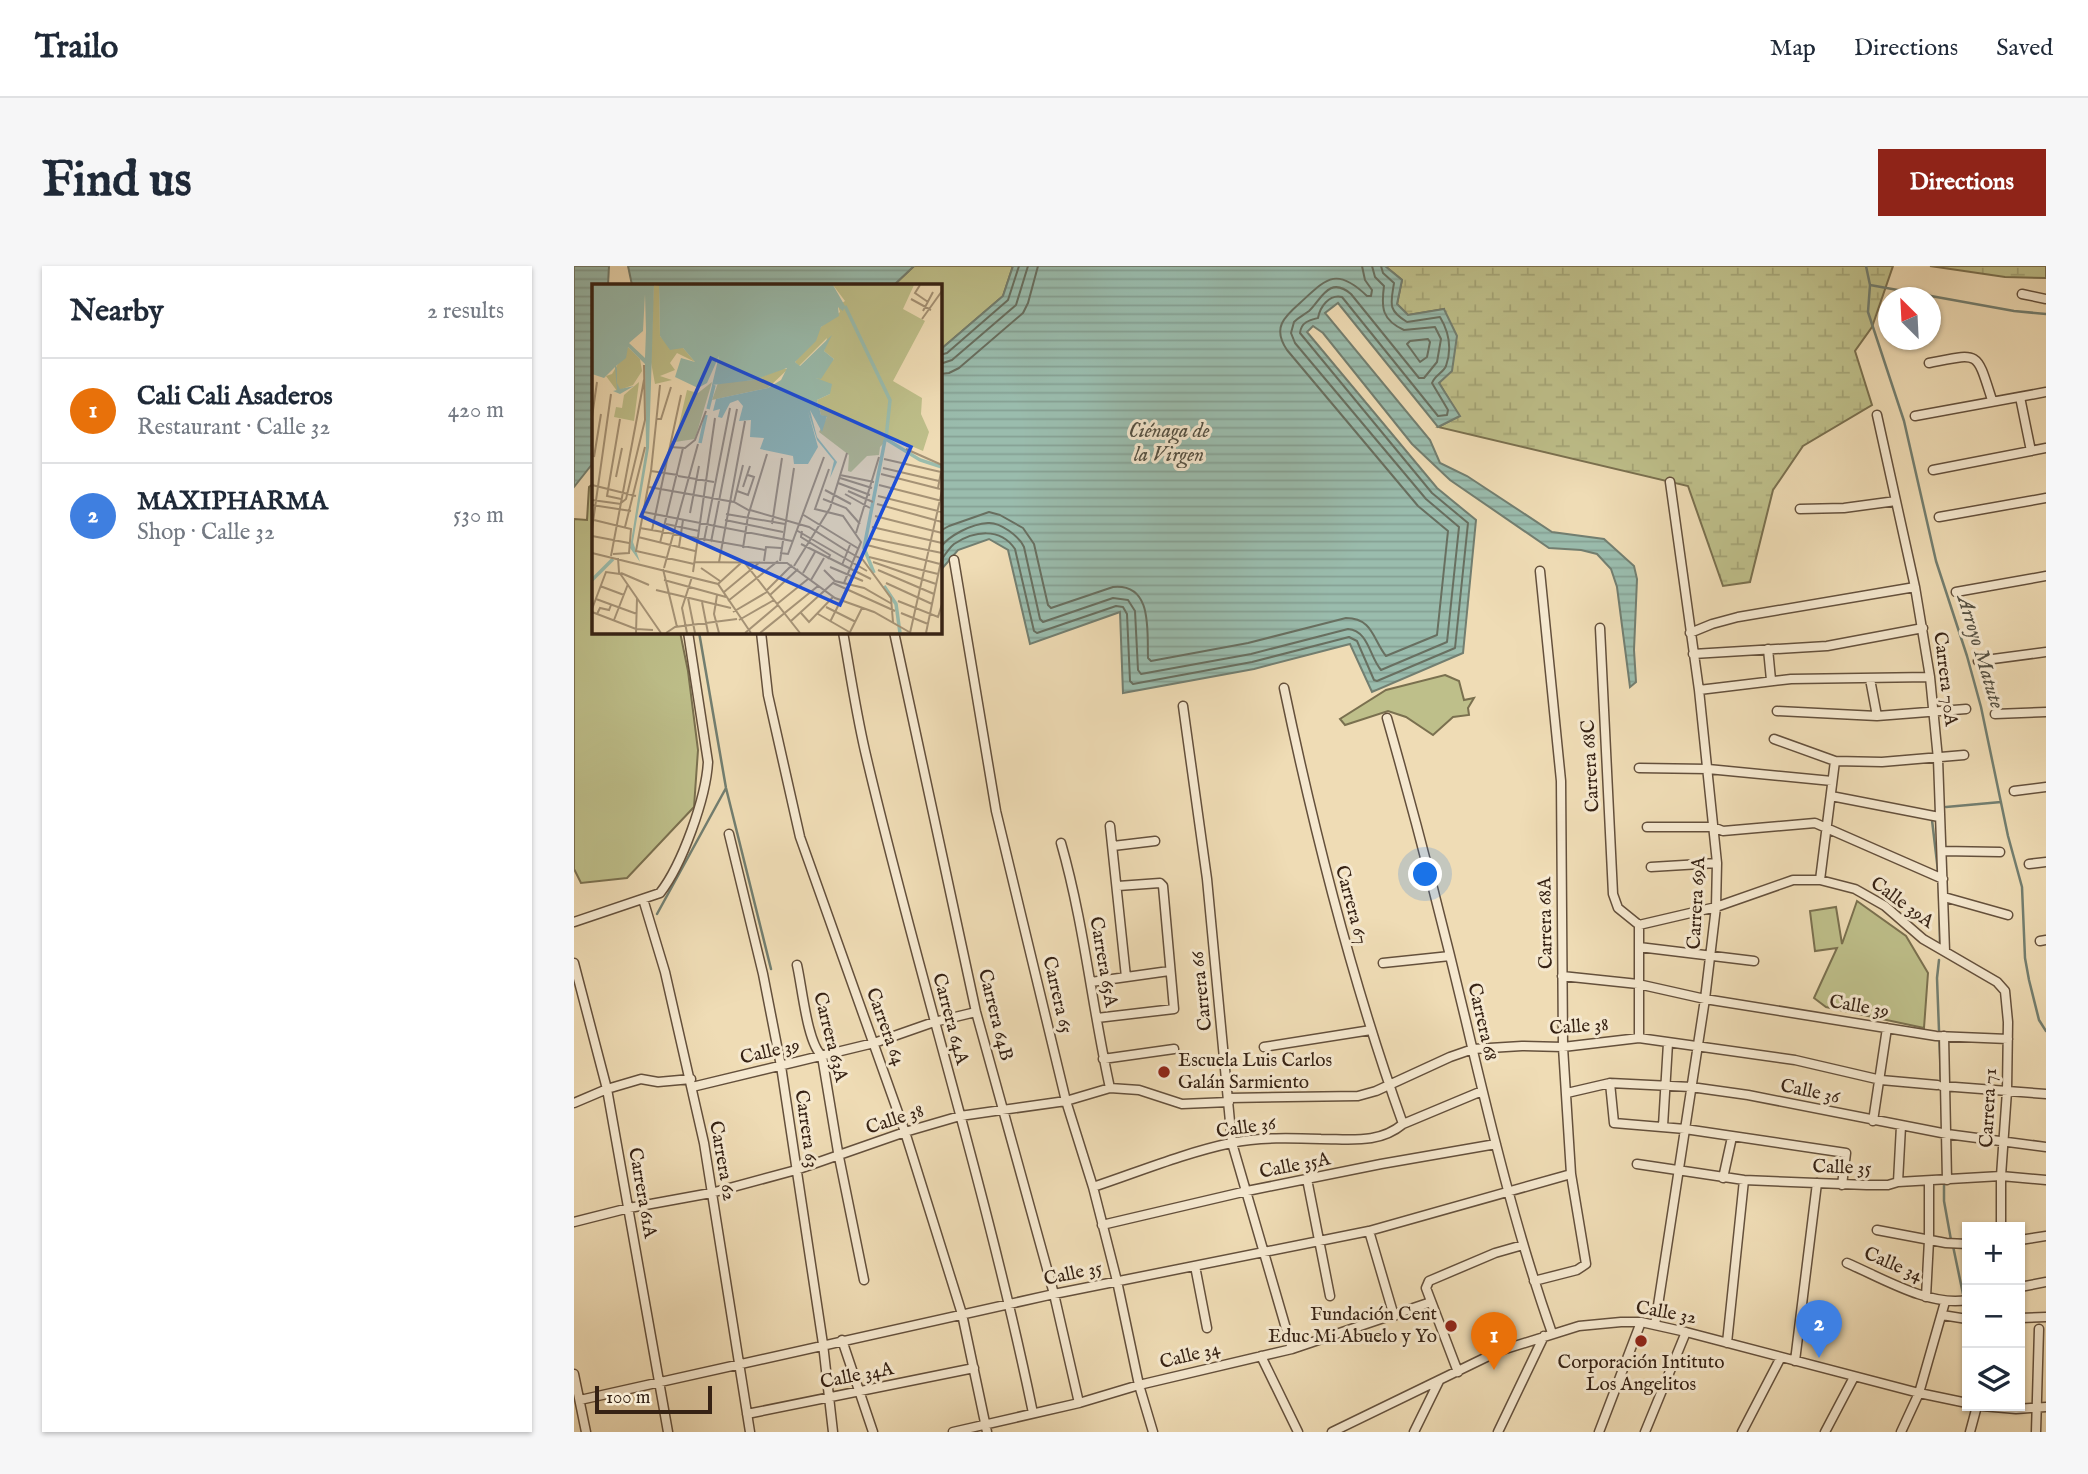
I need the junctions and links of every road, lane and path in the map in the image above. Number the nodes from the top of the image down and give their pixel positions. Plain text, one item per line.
1 (2022, 294) dead end
2 (2046, 299) edge
3 (1928, 363) dead end
4 (2046, 392) edge
5 (2020, 397) junction
6 (1992, 400) junction
7 (1877, 415) dead end
8 (1915, 416) dead end
9 (2046, 448) edge
10 (2031, 451) junction
11 (1933, 470) dead end
12 (1670, 482) dead end
13 (2046, 498) edge
14 (1896, 500) junction
15 (1800, 509) dead end
16 (1939, 516) dead end
17 (954, 560) dead end
18 (1540, 571) dead end
19 (2046, 576) edge
20 (1915, 587) junction
21 (1956, 592) dead end
22 (1600, 628) dead end
23 (1923, 628) junction
24 (1690, 633) junction
25 (688, 634) edge
26 (761, 634) edge
27 (843, 634) edge
28 (894, 634) edge
29 (1768, 649) junction
30 (2046, 652) edge
31 (1693, 654) junction
32 (1978, 661) dead end
33 (1930, 677) junction
34 (1870, 679) junction
35 (1771, 680) junction
36 (1284, 688) dead end
37 (1699, 690) junction
38 (1183, 706) dead end
39 (1966, 709) dead end
40 (1777, 710) dead end
41 (1934, 712) junction
42 (2046, 712) edge
43 (1995, 715) dead end
44 (1877, 716) junction
45 (1387, 718) dead end
46 (1774, 738) dead end
47 (1964, 755) dead end
48 (1938, 759) junction
49 (1835, 761) junction
50 (1639, 768) dead end
51 (1708, 769) junction
52 (1832, 781) junction
53 (2046, 786) edge
54 (2014, 791) dead end
55 (1831, 796) junction
56 (1938, 817) junction
57 (1110, 826) dead end
58 (1647, 827) dead end
59 (1713, 827) junction
60 (1827, 829) junction
61 (729, 834) dead end
62 (1156, 841) dead end
63 (1061, 843) dead end
64 (1113, 846) junction
65 (1942, 851) junction
66 (2000, 852) dead end
67 (2046, 862) edge
68 (1717, 863) junction
69 (2029, 864) dead end
70 (1651, 867) dead end
71 (1943, 879) junction
72 (1820, 880) junction
73 (1118, 886) junction
74 (1944, 897) junction
75 (643, 899) junction
76 (1716, 907) junction
77 (2008, 915) dead end
78 (574, 922) edge
79 (1639, 925) junction
80 (1639, 947) junction
81 (1945, 951) junction
82 (1450, 956) junction
83 (1710, 957) junction
84 (1754, 961) dead end
85 (574, 963) edge
86 (1383, 963) dead end
87 (797, 965) dead end
88 (1169, 971) junction
89 (1562, 976) junction
90 (1126, 977) junction
91 (1091, 982) junction
92 (1638, 984) junction
93 (2005, 991) joint
94 (1705, 999) junction
95 (976, 1012) junction
96 (1097, 1018) junction
97 (934, 1023) junction
98 (1887, 1028) junction
99 (1371, 1030) junction
100 (1941, 1036) junction
101 (1639, 1038) junction
102 (2008, 1039) junction
103 (874, 1043) junction
104 (1668, 1043) junction
105 (1563, 1046) junction
106 (1699, 1047) junction
107 (1264, 1048) dead end
108 (1174, 1049) dead end
109 (1473, 1049) junction
110 (822, 1056) junction
111 (1103, 1059) junction
112 (781, 1066) junction
113 (1881, 1080) junction
114 (691, 1083) junction
115 (1610, 1083) junction
116 (1389, 1085) junction
117 (1941, 1086) junction
118 (1665, 1087) junction
119 (1691, 1087) junction
120 (607, 1088) junction
121 (1110, 1088) junction
122 (1482, 1091) junction
123 (2007, 1091) junction
124 (1567, 1093) junction
125 (2046, 1094) edge
126 (1229, 1100) junction
127 (1066, 1101) junction
128 (574, 1103) edge
129 (1004, 1111) junction
130 (960, 1116) junction
131 (1873, 1121) junction
132 (1403, 1124) junction
133 (1663, 1126) junction
134 (1902, 1126) junction
135 (1685, 1129) junction
136 (905, 1132) junction
137 (1944, 1133) junction
138 (1732, 1137) junction
139 (1232, 1143) junction
140 (2003, 1143) junction
141 (1496, 1144) junction
142 (2046, 1147) edge
143 (839, 1156) junction
144 (1637, 1164) dead end
145 (796, 1170) junction
146 (1679, 1171) junction
147 (1571, 1174) junction
148 (2000, 1176) junction
149 (1724, 1178) junction
150 (1307, 1180) junction
151 (1744, 1180) junction
152 (1944, 1180) junction
153 (2046, 1180) edge
154 (1929, 1181) junction
155 (1898, 1182) junction
156 (1817, 1184) junction
157 (1842, 1185) junction
158 (1093, 1187) junction
159 (1247, 1191) junction
160 (1510, 1191) junction
161 (711, 1193) junction
162 (629, 1208) junction
163 (574, 1222) edge
164 (2001, 1222) edge
165 (1102, 1225) junction
166 (1877, 1230) dead end
167 (1369, 1231) junction
168 (2046, 1237) edge
169 (2025, 1239) edge
170 (1929, 1240) junction
171 (1319, 1242) junction
172 (1962, 1244) edge
173 (1523, 1245) junction
174 (1265, 1252) junction
175 (1847, 1263) dead end
176 (1195, 1266) junction
177 (864, 1280) dead end
178 (1117, 1281) junction
179 (1534, 1281) junction
180 (2046, 1282) edge
181 (2025, 1286) edge
182 (1054, 1294) junction
183 (1330, 1296) dead end
184 (1926, 1297) junction
185 (1962, 1300) edge
186 (1431, 1302) junction
187 (1945, 1302) junction
188 (1010, 1304) junction
189 (962, 1314) junction
190 (1942, 1315) junction
191 (1394, 1316) junction
192 (2046, 1317) edge
193 (1962, 1318) edge
194 (2025, 1318) edge
195 (1641, 1322) junction
196 (1655, 1325) junction
197 (1207, 1328) dead end
198 (2039, 1329) dead end
199 (1686, 1332) junction
200 (1548, 1334) junction
201 (842, 1340) junction
202 (1727, 1343) junction
203 (823, 1344) junction
204 (1292, 1349) junction
205 (1261, 1356) junction
206 (1781, 1357) junction
207 (1795, 1361) junction
208 (739, 1365) junction
209 (974, 1368) junction
210 (1458, 1372) junction
211 (574, 1374) edge
212 (1854, 1377) junction
213 (1439, 1381) junction
214 (658, 1383) junction
215 (1139, 1385) junction
216 (861, 1392) junction
217 (1919, 1393) junction
218 (829, 1397) junction
219 (580, 1400) junction
220 (1962, 1402) edge
221 (1079, 1403) junction
222 (2042, 1407) edge
223 (1978, 1411) edge
224 (1033, 1413) junction
225 (747, 1414) junction
226 (986, 1428) edge
227 (586, 1432) edge
228 (668, 1432) edge
229 (750, 1432) edge
230 (833, 1432) edge
231 (873, 1432) edge
232 (953, 1432) edge
233 (1153, 1432) edge
234 (1298, 1432) edge
235 (1332, 1432) edge
236 (1414, 1432) edge
237 (1498, 1432) edge
238 (1599, 1432) edge
239 (1645, 1432) edge
240 (1742, 1432) edge
241 (1825, 1432) edge
242 (1901, 1432) edge
243 (1970, 1432) edge
244 (2036, 1432) edge

1 - 2 street
3 - 6 street
4 - 5 street
5 - 6 street
5 - 10 street
6 - 8 street
7 - 14 street, Carrera 70A
9 - 10 street
10 - 11 street
12 - 24 street, Carrera 69A
13 - 16 street
14 - 15 street
14 - 20 street, Carrera 70A
17 - 127 street, Carrera 65
18 - 89 street, Carrera 68A
19 - 21 street
20 - 23 street, Carrera 70A
20 - 24 street
22 - 79 street, Carrera 68C
23 - 29 street
23 - 33 street, Carrera 70A
24 - 31 street, Carrera 69A
25 - 75 street
26 - 103 street, Carrera 64
27 - 97 street, Carrera 64A
28 - 95 street, Carrera 64B
29 - 31 street
29 - 35 street
30 - 32 street
31 - 37 street, Carrera 69A
33 - 34 street
33 - 41 street, Carrera 70A
34 - 35 street
34 - 44 street
35 - 37 street
36 - 99 street, Carrera 67
37 - 51 street, Carrera 69A
38 - 126 street, Carrera 66
39 - 41 street
40 - 44 street
41 - 44 street
41 - 48 street, Carrera 70A
42 - 43 street
45 - 82 street, Carrera 68
46 - 49 street
47 - 48 street
48 - 49 street
48 - 56 street, Carrera 70A
49 - 52 street
50 - 51 street
51 - 52 street
51 - 59 street, Carrera 69A
52 - 55 street
53 - 54 street
55 - 56 street
55 - 60 street
56 - 65 street, Carrera 70A
57 - 64 street
58 - 59 street
59 - 60 street
59 - 68 street, Carrera 69A
60 - 71 street
60 - 72 street
61 - 112 street, Carrera 63
62 - 64 street
63 - 91 street, Carrera 65A
64 - 73 street
65 - 66 street
65 - 71 street, Carrera 70A
67 - 69 street
68 - 70 street
68 - 76 street, Carrera 69A
71 - 74 street, Carrera 70A
72 - 76 street, Calle 39A
72 - 81 street, Calle 39A
73 - 88 street
73 - 90 street
74 - 77 street
74 - 81 street, Carrera 70A
75 - 78 street
75 - 114 street, Carrera 62
76 - 79 street, Calle 39A
76 - 83 street, Carrera 69A
79 - 80 street
80 - 83 street
80 - 92 street
81 - 93 street, Calle 39A
82 - 86 street
82 - 109 street, Carrera 68
83 - 84 street
83 - 94 street, Carrera 69A
85 - 120 street, Carrera 61A
87 - 110 street, Carrera 63A
88 - 90 street
88 - 96 street
89 - 92 street, Calle 39
89 - 105 street, Carrera 68A
90 - 91 street
91 - 96 street, Carrera 65A
92 - 94 street, Calle 39
92 - 101 street
93 - 102 street, Carrera 71
94 - 98 street, Calle 39
94 - 106 street, Carrera 69A
95 - 97 street, Calle 39
95 - 129 street, Carrera 64B
96 - 111 street, Carrera 65A
97 - 103 street, Calle 39
97 - 130 street, Carrera 64A
98 - 100 street, Calle 39
98 - 113 street
99 - 107 street
99 - 116 street, Carrera 67
100 - 102 street, Calle 39
100 - 117 street
101 - 104 street, Calle 38
101 - 105 street, Calle 38
102 - 123 street, Carrera 71
103 - 110 street, Calle 39
103 - 136 street, Carrera 64
104 - 106 street, Calle 38
104 - 118 street
105 - 109 street, Calle 38
105 - 124 street, Carrera 68A
106 - 113 street, Calle 38
106 - 119 street, Carrera 69A
108 - 111 street
109 - 116 street, Calle 38
109 - 122 street, Carrera 68
110 - 112 street, Calle 39
110 - 143 street, Carrera 63A
111 - 121 street, Carrera 65A
112 - 114 street, Calle 39
112 - 145 street, Carrera 63
113 - 117 street, Calle 38
113 - 131 street
114 - 120 street, Calle 39
114 - 161 street, Carrera 62
115 - 118 street, Calle 36
115 - 124 street, Calle 36
115 - 133 street
116 - 126 street, Calle 38
116 - 132 street, Carrera 67
117 - 123 street, Calle 38
117 - 137 street
118 - 119 street, Calle 36
118 - 133 street
119 - 131 street, Calle 36
119 - 135 street, Carrera 69A
120 - 128 street, Calle 39
120 - 162 street, Carrera 61A
121 - 126 street, Calle 38
121 - 127 street, Calle 38
122 - 132 street, Calle 36
122 - 141 street, Carrera 68
123 - 125 street, Calle 38
123 - 140 street, Carrera 71
124 - 147 street, Carrera 68A
126 - 139 street, Carrera 66
127 - 129 street, Calle 38
127 - 158 street, Carrera 65
129 - 130 street, Calle 38
129 - 182 street, Carrera 64B
130 - 136 street, Calle 38
130 - 188 street, Carrera 64A
131 - 134 street, Calle 36
132 - 139 street, Calle 36
133 - 135 street
134 - 137 street, Calle 36
134 - 155 street
135 - 138 street
135 - 146 street, Carrera 69A
136 - 143 street, Calle 38
136 - 189 street, Carrera 64
137 - 140 street, Calle 36
137 - 152 street
138 - 149 street
138 - 157 street
139 - 158 street, Calle 36
139 - 159 street, Carrera 66
140 - 142 street, Calle 36
140 - 148 street, Carrera 71
141 - 150 street, Calle 35A
141 - 160 street, Carrera 68
143 - 145 street, Calle 38
143 - 177 street, Carrera 63A
144 - 146 street, Calle 35
145 - 161 street, Calle 38
145 - 203 street, Carrera 63
146 - 149 street, Calle 35
146 - 196 street, Carrera 69A
147 - 160 street, Calle 35
147 - 179 street, Carrera 68A
148 - 152 street, Calle 35
148 - 153 street, Calle 35
148 - 164 street, Carrera 71
149 - 151 street, Calle 35
150 - 159 street, Calle 35A
150 - 171 street
151 - 156 street, Calle 35
151 - 202 street
152 - 154 street, Calle 35
154 - 155 street, Calle 35
154 - 170 street
155 - 157 street, Calle 35
156 - 157 street, Calle 35
156 - 207 street
158 - 165 street, Carrera 65
159 - 165 street, Calle 35A
159 - 174 street, Carrera 66
160 - 167 street, Calle 35
160 - 173 street, Carrera 68
161 - 162 street, Calle 38
161 - 208 street, Carrera 62
162 - 163 street, Calle 38
162 - 214 street, Carrera 61A
165 - 178 street, Carrera 65
166 - 170 street
167 - 171 street, Calle 35
167 - 191 street
168 - 169 street
170 - 172 street
170 - 184 street
171 - 174 street, Calle 35
171 - 183 street
173 - 179 street, Carrera 68
173 - 186 street
174 - 176 street, Calle 35
174 - 204 street, Carrera 66
175 - 184 street, Calle 34
176 - 178 street, Calle 35
176 - 197 street
178 - 182 street, Calle 35
178 - 215 street, Carrera 65
179 - 200 street, Carrera 68
180 - 181 street
182 - 188 street, Calle 35
182 - 221 street, Carrera 64B
184 - 187 street, Calle 34
185 - 187 street, Calle 34
186 - 191 street, Calle 34
186 - 210 street
187 - 190 street
188 - 189 street, Calle 35
188 - 224 street, Carrera 64A
189 - 201 street, Calle 35
189 - 209 street, Carrera 64
190 - 193 street
190 - 217 street
191 - 204 street, Calle 34
192 - 194 street
195 - 196 street, Calle 32
195 - 200 street, Calle 32
195 - 238 street
196 - 199 street, Calle 32
198 - 222 street
199 - 202 street, Calle 32
199 - 239 street
200 - 210 street, Calle 32
200 - 237 street
201 - 203 street, Calle 35
201 - 216 street
202 - 206 street, Calle 32
203 - 208 street, Calle 35
203 - 218 street, Carrera 63
204 - 205 street, Calle 34
205 - 215 street, Calle 34
205 - 234 street
206 - 207 street, Calle 32
206 - 240 street
207 - 212 street, Calle 32
208 - 214 street, Calle 35
208 - 225 street, Carrera 62
209 - 216 street, Calle 34A
209 - 226 street, Carrera 64
210 - 213 street, Calle 32
211 - 219 street
212 - 217 street, Calle 32
212 - 241 street
213 - 235 street, Calle 32
213 - 236 street
214 - 219 street, Calle 35
214 - 228 street, Carrera 61A
215 - 221 street, Calle 34
215 - 233 street, Carrera 65
216 - 218 street, Calle 34A
216 - 231 street
217 - 220 street, Calle 32
217 - 242 street
218 - 225 street, Calle 34A
218 - 230 street, Carrera 63
219 - 227 street
221 - 224 street, Calle 34
222 - 244 street
223 - 243 street
224 - 226 street, Calle 34
225 - 229 street, Carrera 62
226 - 232 street, Calle 34

